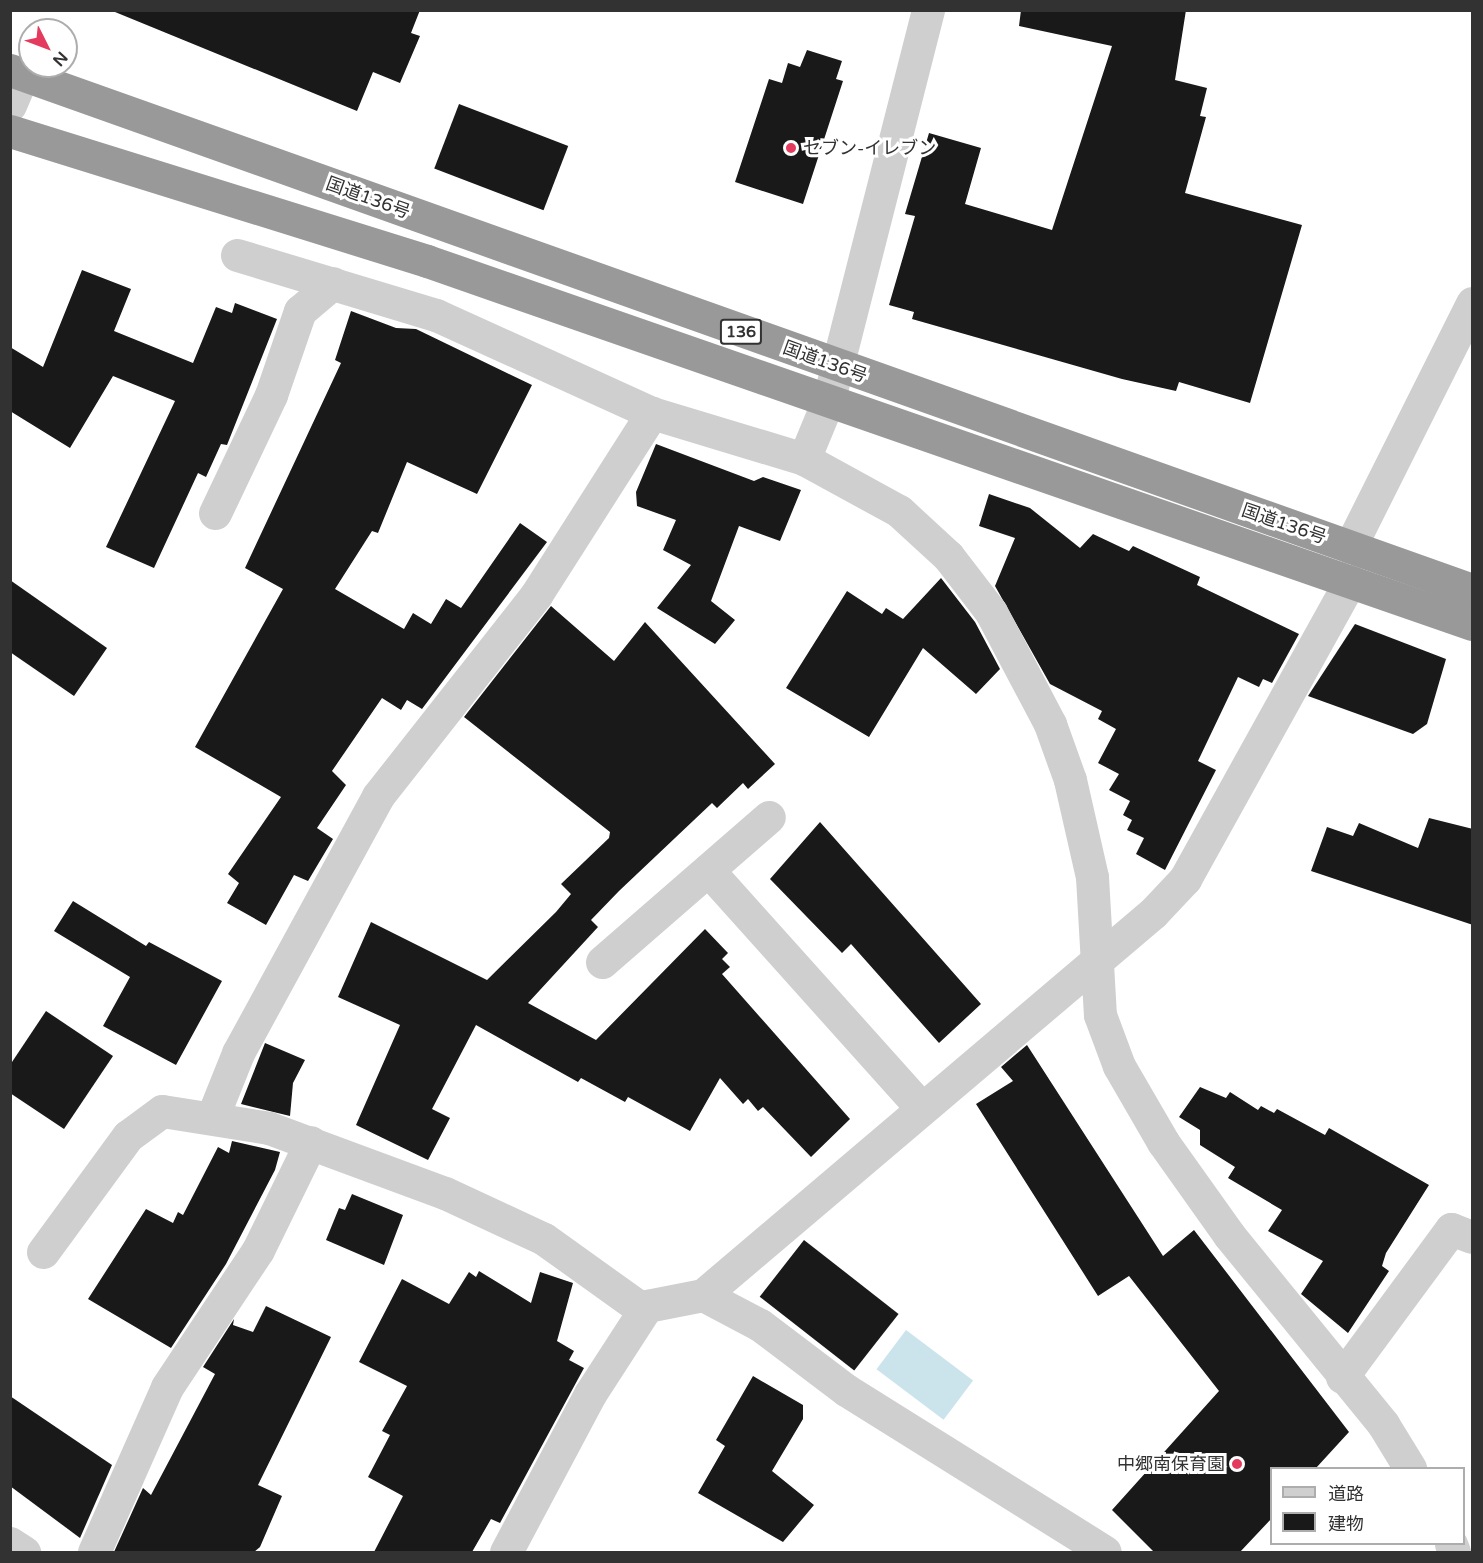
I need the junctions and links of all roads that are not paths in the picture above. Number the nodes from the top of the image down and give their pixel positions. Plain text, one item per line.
1 (928, 10) edge
2 (16, 72) edge
3 (10, 105) edge
4 (10, 131) edge
5 (237, 255) dead end
6 (333, 283) junction
7 (1473, 303) edge
8 (834, 366) junction
9 (828, 401) junction
10 (652, 413) junction
11 (804, 459) junction
12 (215, 513) dead end
13 (1350, 548) junction
14 (1350, 581) junction
15 (1473, 590) edge
16 (1473, 624) edge
17 (769, 817) dead end
18 (708, 870) junction
19 (602, 962) dead end
20 (1093, 963) junction
21 (921, 1107) junction
22 (212, 1118) junction
23 (311, 1142) junction
24 (1473, 1237) edge
25 (43, 1252) dead end
26 (703, 1295) junction
27 (643, 1310) junction
28 (1342, 1377) junction
29 (1409, 1467) edge
30 (1070, 1542) edge
31 (10, 1543) edge
32 (24, 1552) edge
33 (94, 1552) edge
34 (506, 1552) edge
35 (1105, 1552) edge

1 - 8 street
2 - 3 street
2 - 8 highway, 国道136号 / 136
4 - 9 highway, 国道136号 / 136
5 - 6 street
6 - 10 street
6 - 12 street
7 - 13 street
8 - 9 street
8 - 13 highway, 国道136号 / 136
9 - 11 street
9 - 14 highway, 国道136号 / 136
10 - 11 street
10 - 22 street
11 - 20 street
13 - 15 highway, 国道136号 / 136
14 - 16 highway, 国道136号 / 136
14 - 20 street
17 - 18 street
18 - 19 street
18 - 21 street
20 - 21 street
20 - 28 street
21 - 26 street
22 - 23 street
22 - 25 street
23 - 27 street
23 - 33 street
24 - 28 street
26 - 27 street
26 - 30 street
27 - 34 street
28 - 29 street
30 - 35 street
31 - 32 street

